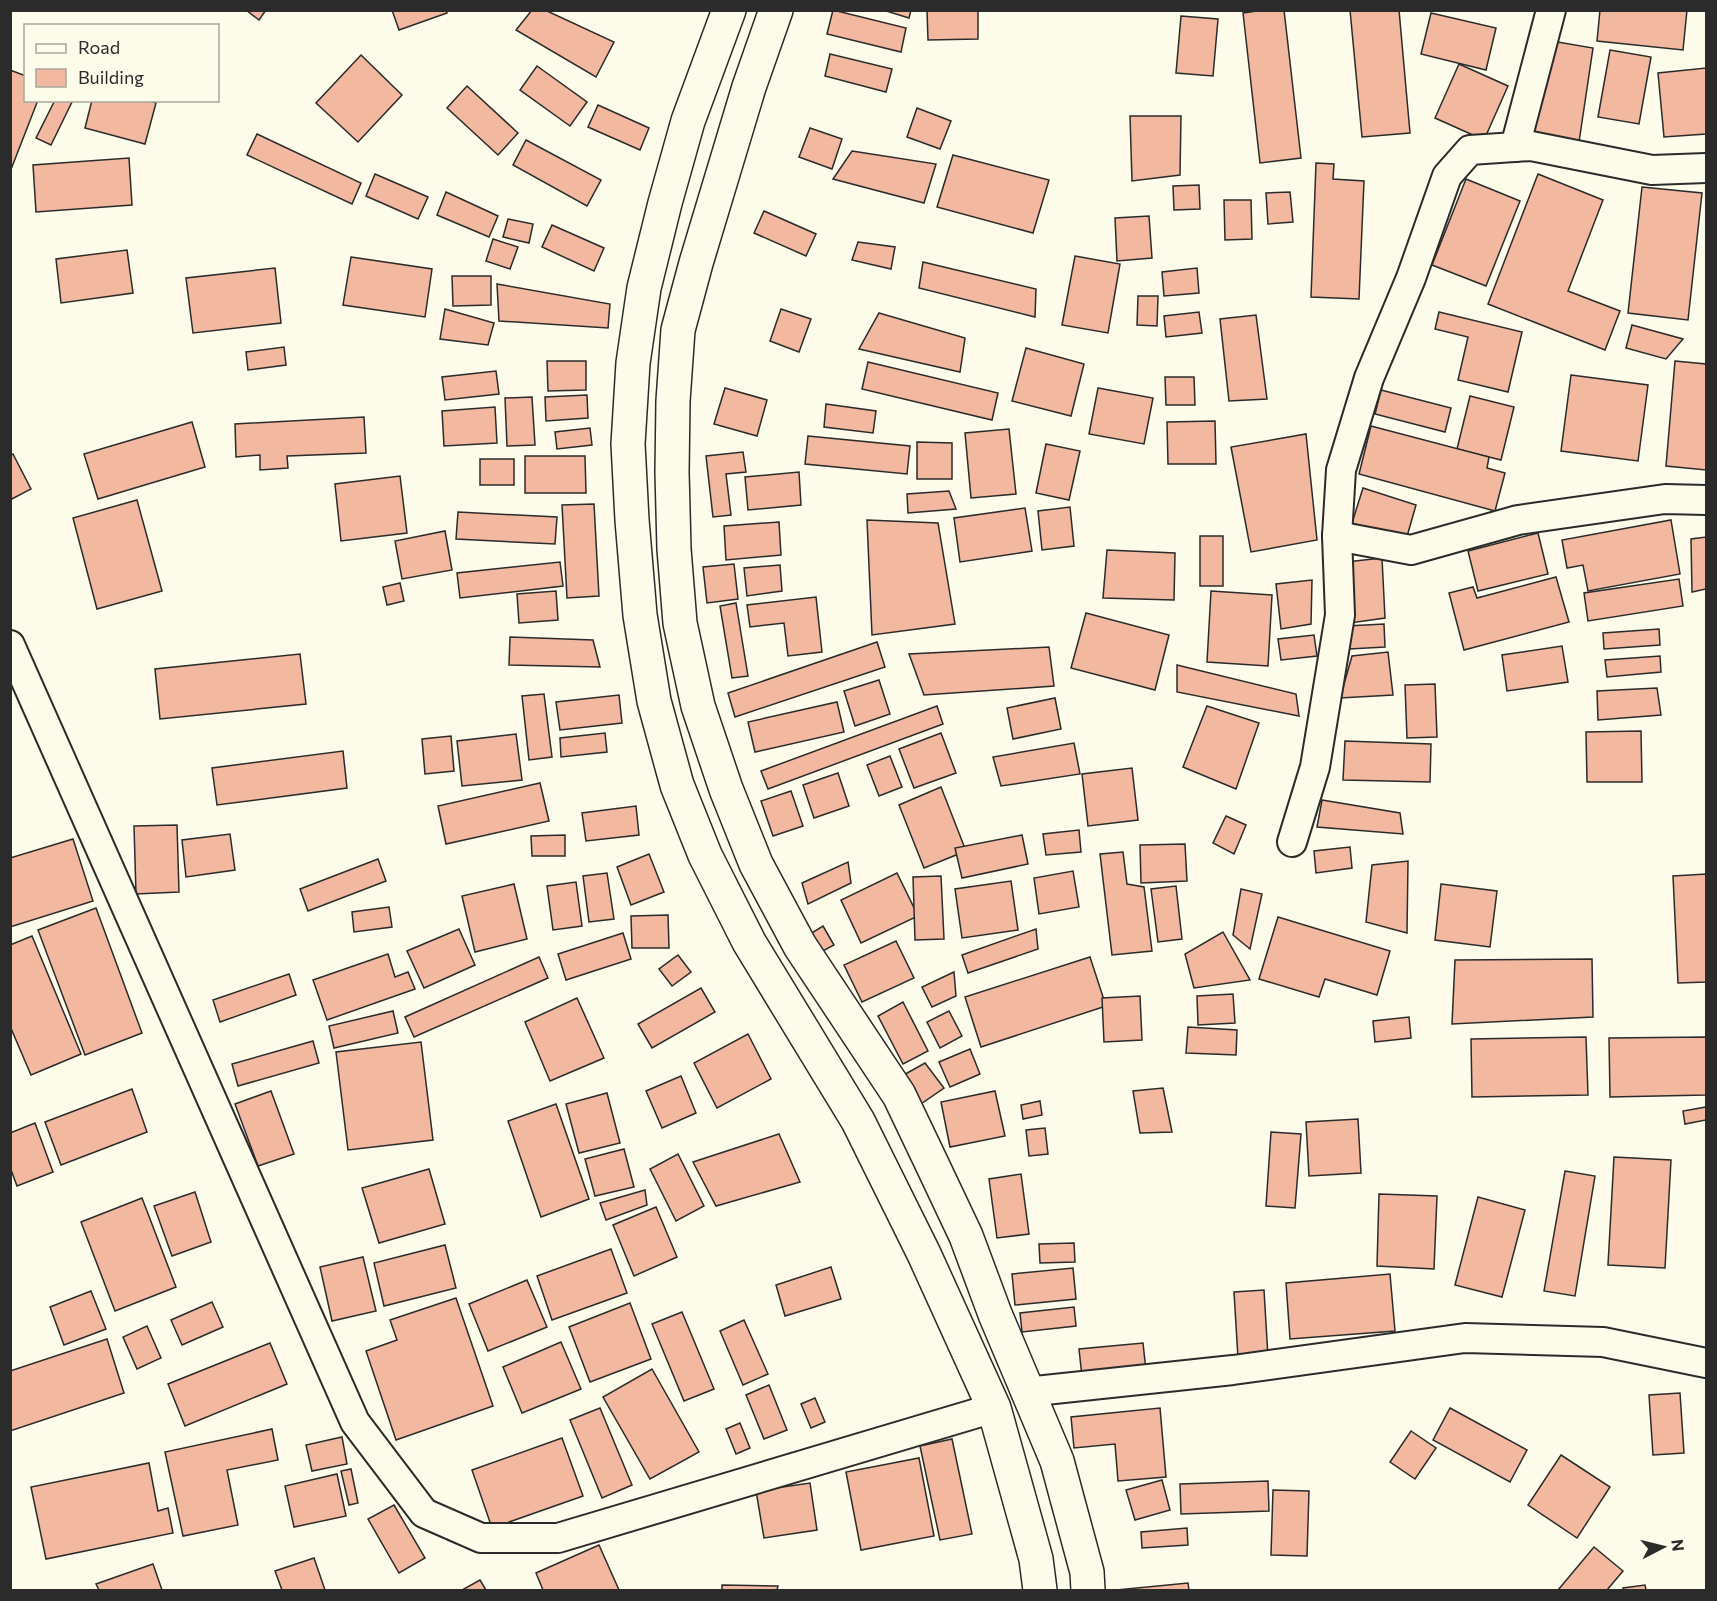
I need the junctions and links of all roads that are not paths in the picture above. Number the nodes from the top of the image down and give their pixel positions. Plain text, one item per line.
1 (729, 10) edge
2 (776, 10) edge
3 (1551, 10) edge
4 (1515, 147) junction
5 (1707, 168) edge
6 (1707, 500) edge
7 (1337, 536) junction
8 (10, 645) edge
9 (1292, 842) dead end
10 (1707, 1363) edge
11 (1026, 1392) junction
12 (994, 1407) junction
13 (1040, 1590) edge
14 (1088, 1590) edge

1 - 12 main road
2 - 11 main road
3 - 4 street
4 - 5 street
4 - 7 street
6 - 7 street
7 - 9 street
8 - 12 street
10 - 11 street
11 - 14 main road
12 - 13 main road

